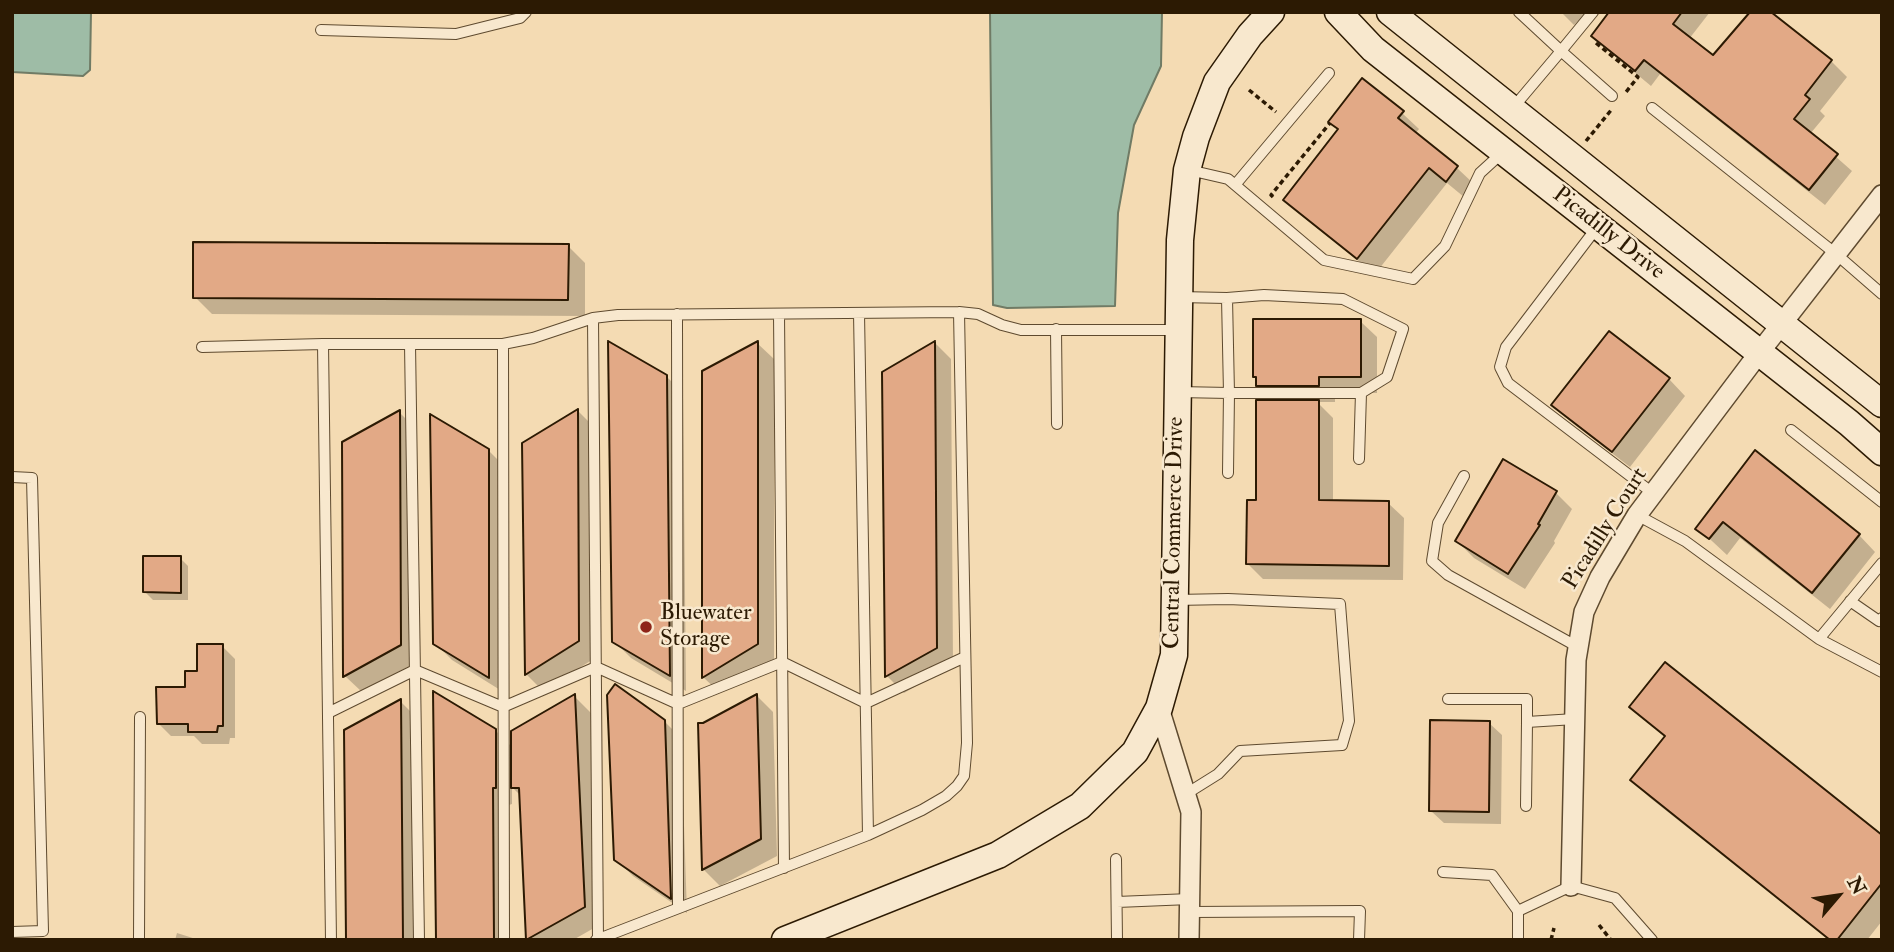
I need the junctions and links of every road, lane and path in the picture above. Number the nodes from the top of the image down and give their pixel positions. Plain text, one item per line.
1 (526, 12) edge
2 (1271, 12) edge
3 (1338, 12) edge
4 (1390, 12) edge
5 (1519, 12) edge
6 (1593, 12) edge
7 (321, 30) dead end
8 (1561, 51) junction
9 (1329, 73) dead end
10 (1249, 90) dead end
11 (1612, 96) dead end
12 (1652, 108) dead end
13 (1511, 110) junction
14 (1276, 112) dead end
15 (1329, 123) dead end
16 (1504, 151) junction
17 (1187, 170) junction
18 (1235, 185) junction
19 (1882, 195) edge
20 (1278, 201) dead end
21 (1599, 226) junction
22 (1836, 254) junction
23 (1882, 294) edge
24 (1179, 298) junction
25 (1227, 298) junction
26 (959, 312) junction
27 (859, 313) junction
28 (677, 314) junction
29 (779, 314) junction
30 (593, 318) junction
31 (1781, 325) junction
32 (1056, 329) junction
33 (1178, 330) junction
34 (323, 344) junction
35 (410, 344) junction
36 (503, 344) junction
37 (202, 346) dead end
38 (1759, 353) junction
39 (1178, 392) junction
40 (1229, 393) junction
41 (1361, 393) junction
42 (1882, 404) edge
43 (1057, 424) dead end
44 (1791, 430) dead end
45 (1882, 452) edge
46 (1359, 459) dead end
47 (1228, 473) dead end
48 (1464, 476) dead end
49 (12, 477) edge
50 (1654, 494) junction
51 (1882, 502) edge
52 (1637, 515) junction
53 (1882, 563) edge
54 (1175, 600) junction
55 (1850, 601) junction
56 (1882, 618) edge
57 (1819, 639) junction
58 (1578, 647) junction
59 (965, 656) junction
60 (782, 662) junction
61 (596, 667) junction
62 (415, 670) junction
63 (1882, 672) edge
64 (1448, 699) dead end
65 (866, 703) junction
66 (678, 704) junction
67 (503, 707) junction
68 (1159, 708) junction
69 (328, 713) junction
70 (140, 717) dead end
71 (1575, 719) junction
72 (1527, 722) junction
73 (1186, 794) junction
74 (1525, 806) dead end
75 (868, 835) junction
76 (1116, 859) dead end
77 (784, 868) junction
78 (1443, 872) dead end
79 (1571, 886) junction
80 (1116, 902) junction
81 (1190, 906) junction
82 (678, 908) junction
83 (1518, 911) junction
84 (1599, 925) dead end
85 (1554, 928) dead end
86 (12, 932) edge
87 (597, 939) edge
88 (139, 940) edge
89 (331, 940) edge
90 (419, 940) edge
91 (504, 940) edge
92 (785, 940) edge
93 (1117, 940) edge
94 (1189, 940) edge
95 (1359, 940) edge
96 (1518, 940) edge
97 (1551, 940) edge
98 (1611, 940) edge
99 (1652, 940) edge

1 - 7 lane
2 - 17 street, Central Commerce Drive
3 - 16 street, Picadilly Drive
4 - 13 street, Picadilly Drive
5 - 8 lane
6 - 8 lane
8 - 11 lane
8 - 13 lane
9 - 18 lane
10 - 14 path
12 - 22 lane
13 - 31 street, Picadilly Drive
15 - 20 path
16 - 18 lane
16 - 21 street, Picadilly Drive
17 - 18 lane
17 - 24 street, Central Commerce Drive
19 - 22 street, Picadilly Court
21 - 38 street, Picadilly Drive
21 - 50 lane
22 - 23 lane
22 - 31 street, Picadilly Court
24 - 25 lane
24 - 33 street, Central Commerce Drive
25 - 40 lane
25 - 41 lane
26 - 27 lane
26 - 32 lane
26 - 59 lane
27 - 29 lane
27 - 65 lane
28 - 29 lane
28 - 30 lane
28 - 66 lane
29 - 60 lane
30 - 36 lane
30 - 61 lane
31 - 38 street, Picadilly Court
31 - 42 street, Picadilly Drive
32 - 33 lane
32 - 43 lane
33 - 39 street, Central Commerce Drive
34 - 35 lane
34 - 37 lane
34 - 69 lane
35 - 36 lane
35 - 62 lane
36 - 67 lane
38 - 45 street, Picadilly Drive
38 - 50 street, Picadilly Court
39 - 40 lane
39 - 54 street, Central Commerce Drive
40 - 41 lane
40 - 47 lane
41 - 46 lane
44 - 51 lane
48 - 58 lane
49 - 86 lane
50 - 52 street, Picadilly Court
52 - 57 lane
52 - 58 street, Picadilly Court
53 - 55 lane
54 - 68 street, Central Commerce Drive
54 - 73 lane
55 - 56 lane
55 - 57 lane
57 - 63 lane
58 - 71 street, Picadilly Court
59 - 65 lane
59 - 75 lane
60 - 65 lane
60 - 66 lane
60 - 77 lane
61 - 66 lane
61 - 67 lane
61 - 87 lane
62 - 67 lane
62 - 69 lane
62 - 90 lane
64 - 72 lane
65 - 75 lane
66 - 82 lane
67 - 91 lane
68 - 73 street
68 - 92 street, Central Commerce Drive
69 - 89 lane
70 - 88 lane
71 - 72 lane
71 - 79 street, Picadilly Court
72 - 74 lane
73 - 81 street
75 - 77 lane
76 - 80 lane
77 - 82 lane
78 - 83 lane
79 - 83 lane
79 - 99 lane
80 - 81 lane
80 - 93 lane
81 - 94 street
81 - 95 lane
82 - 87 lane
83 - 96 lane
84 - 98 path
85 - 97 path

